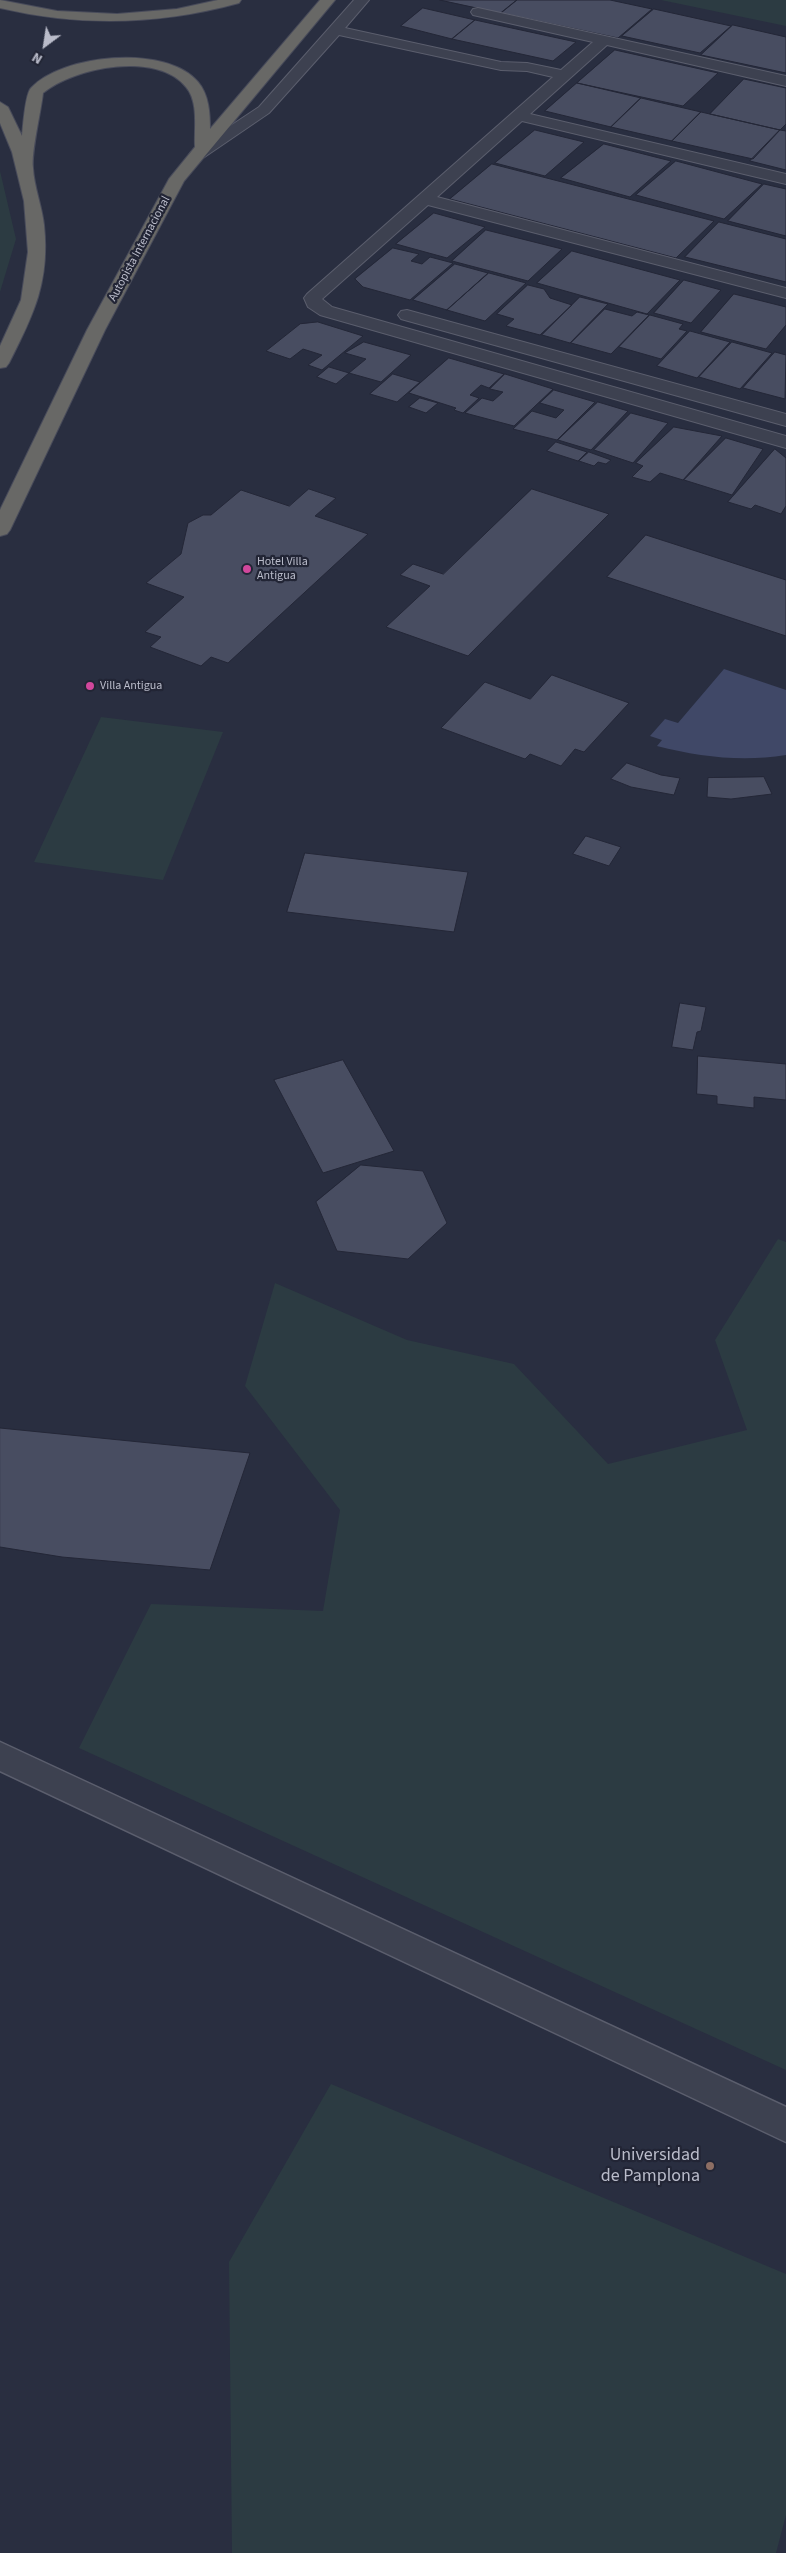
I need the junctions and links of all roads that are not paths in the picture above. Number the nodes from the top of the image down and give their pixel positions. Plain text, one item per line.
1 (234, 0) edge
2 (328, 0) edge
3 (362, 0) edge
4 (0, 4) edge
5 (478, 12) dead end
6 (339, 26) junction
7 (604, 40) junction
8 (564, 75) junction
9 (786, 81) edge
10 (0, 108) edge
11 (518, 116) junction
12 (200, 151) junction
13 (25, 167) junction
14 (786, 179) edge
15 (425, 199) junction
16 (321, 291) junction
17 (786, 293) edge
18 (340, 296) dead end
19 (388, 309) dead end
20 (0, 363) edge
21 (786, 420) edge
22 (786, 442) edge
23 (0, 530) edge
24 (0, 1756) edge
25 (786, 2124) edge

1 - 4 highway
2 - 12 highway, Autopista Internacional
3 - 6 street
5 - 7 street
6 - 8 street
6 - 12 street
7 - 8 street
7 - 9 street
8 - 11 street
10 - 13 highway
11 - 14 street
11 - 15 street
12 - 13 highway
12 - 23 highway, Autopista Internacional
13 - 20 highway
15 - 16 street
15 - 17 street
16 - 18 street
16 - 22 street
19 - 21 street
24 - 25 lane

